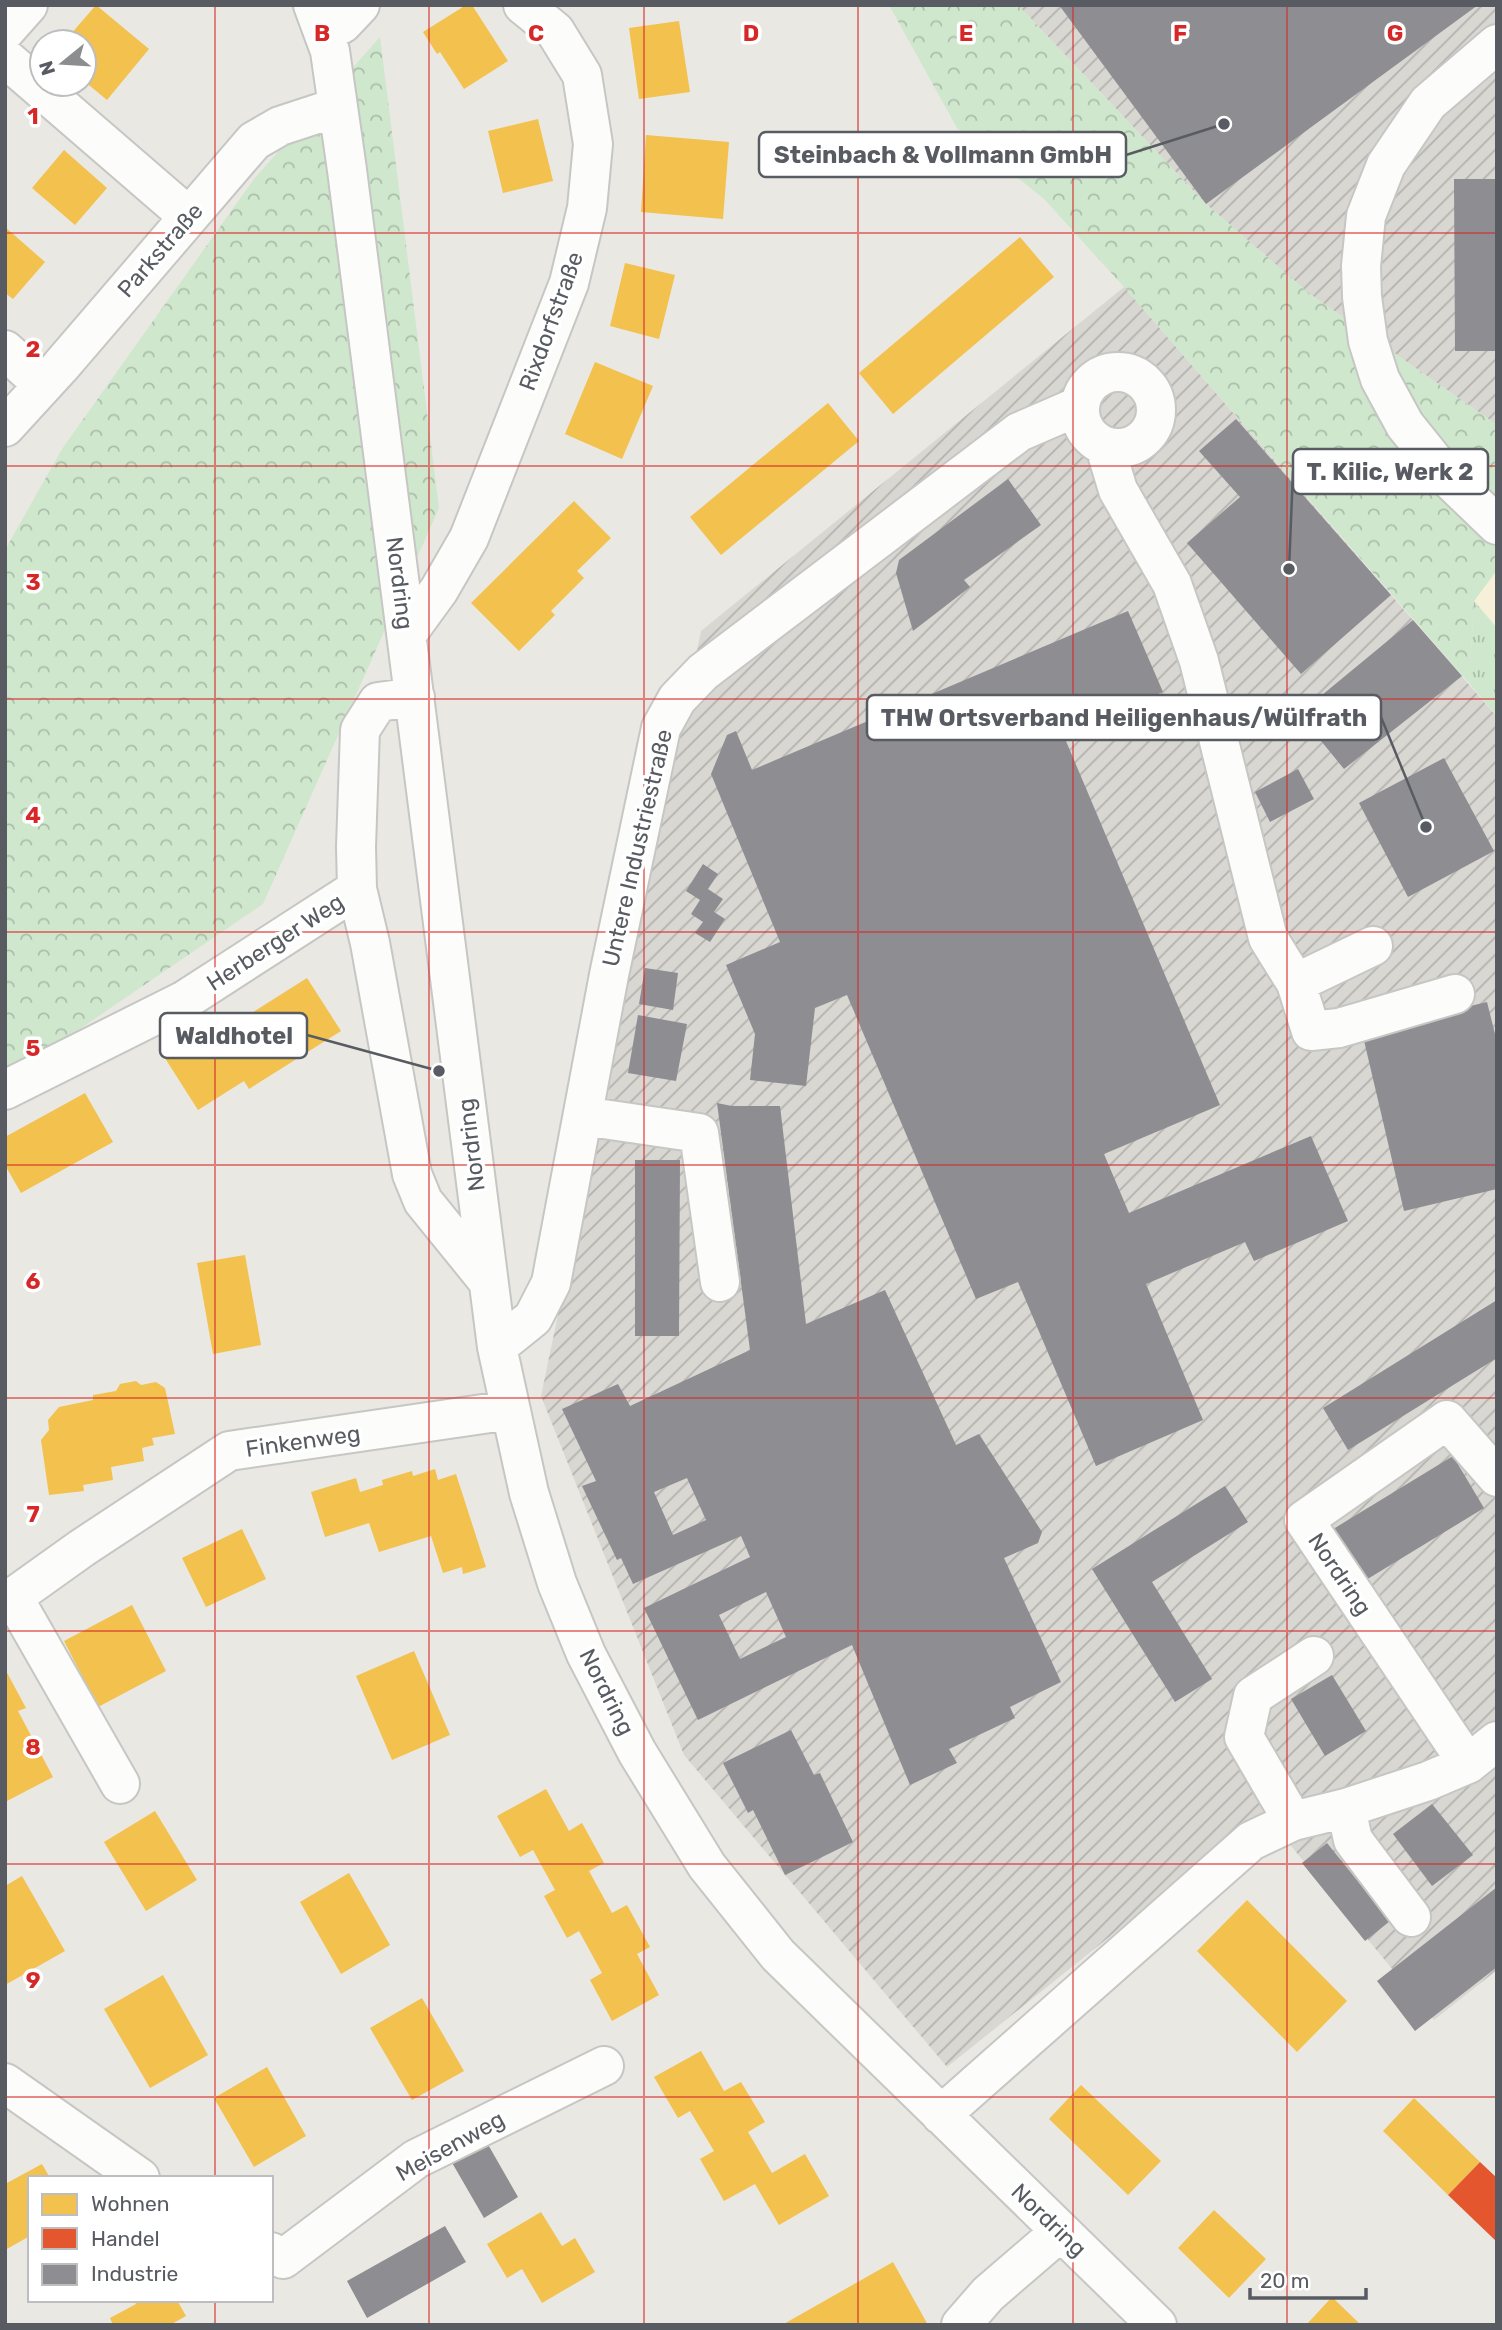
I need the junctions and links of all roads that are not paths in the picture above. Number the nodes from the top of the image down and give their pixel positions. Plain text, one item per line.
1 (28, 5) edge
2 (359, 5) edge
3 (523, 5) edge
4 (318, 19) edge
5 (5, 31) edge
6 (1497, 44) edge
7 (5, 58) edge
8 (338, 107) junction
9 (188, 216) junction
10 (5, 350) edge
11 (43, 385) junction
12 (1079, 406) junction
13 (5, 427) edge
14 (1105, 447) junction
15 (1497, 525) edge
16 (407, 634) junction
17 (415, 697) junction
18 (357, 889) junction
19 (1373, 946) dead end
20 (1296, 983) junction
21 (1455, 994) dead end
22 (5, 1090) edge
23 (583, 1116) junction
24 (487, 1280) junction
25 (720, 1282) dead end
26 (496, 1347) junction
27 (510, 1410) junction
28 (1497, 1477) edge
29 (9, 1600) edge
30 (1314, 1656) dead end
31 (1483, 1753) edge
32 (120, 1784) dead end
33 (1346, 1808) junction
34 (1293, 1821) junction
35 (1411, 1917) dead end
36 (604, 2066) dead end
37 (5, 2083) edge
38 (941, 2115) junction
39 (137, 2176) edge
40 (1060, 2232) junction
41 (273, 2253) edge
42 (961, 2325) edge
43 (1157, 2325) edge

1 - 5 street
2 - 4 street
3 - 16 street, Rixdorfstraße
4 - 8 street, Nordring
6 - 15 street
7 - 9 street
8 - 9 street, Parkstraße
8 - 16 street, Nordring
9 - 11 street, Parkstraße
10 - 11 street
11 - 13 street, Parkstraße
12 - 14 street
12 - 14 street
12 - 23 street, Untere Industriestraße
14 - 20 street
16 - 17 street, Nordring
17 - 18 street, Herberger Weg
17 - 24 street, Nordring
18 - 22 street, Herberger Weg
18 - 24 street, Herberger Weg
19 - 20 street
20 - 21 street
23 - 25 street
23 - 26 street, Untere Industriestraße
24 - 26 street, Nordring
26 - 27 street, Nordring
27 - 29 street, Finkenweg
27 - 38 street, Nordring
28 - 31 street, Nordring
29 - 32 street, Finkenweg
30 - 34 street
31 - 33 street, Nordring
33 - 34 street, Nordring
33 - 35 street
34 - 38 street, Nordring
36 - 41 street, Meisenweg
37 - 39 street
38 - 40 street, Nordring
40 - 42 street
40 - 43 street, Nordring

